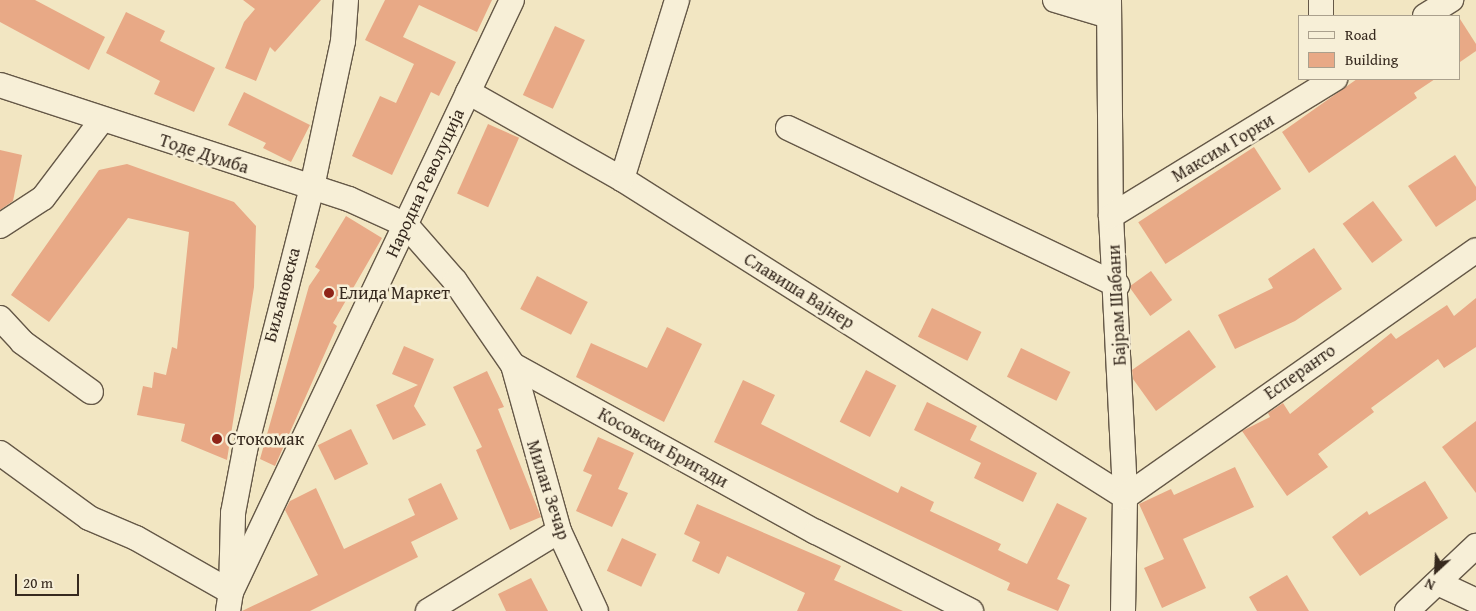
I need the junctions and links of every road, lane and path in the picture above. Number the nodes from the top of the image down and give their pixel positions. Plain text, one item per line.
1 (346, 0) edge
2 (512, 0) edge
3 (677, 0) edge
4 (1055, 0) edge
5 (1321, 0) edge
6 (1451, 0) edge
7 (1109, 8) edge
8 (1321, 15) edge
9 (1427, 15) edge
10 (1325, 82) edge
11 (0, 85) edge
12 (468, 92) junction
13 (102, 120) junction
14 (788, 128) dead end
15 (622, 179) junction
16 (312, 187) junction
17 (1112, 216) junction
18 (406, 225) junction
19 (0, 226) edge
20 (1476, 250) edge
21 (1117, 285) junction
22 (0, 318) edge
23 (512, 364) junction
24 (91, 392) dead end
25 (0, 453) edge
26 (1125, 496) junction
27 (559, 530) junction
28 (1476, 546) edge
29 (1440, 584) junction
30 (229, 601) edge
31 (1476, 602) edge
32 (428, 611) edge
33 (596, 611) edge
34 (971, 611) edge
35 (1123, 611) edge
36 (1407, 611) edge

1 - 16 street, Биљановска
2 - 12 street, Народна Револуција
3 - 15 street
4 - 7 street
5 - 8 street
6 - 9 street
7 - 17 street, Бајрам Шабани
10 - 17 street, Максим Горки
11 - 13 street, Тоде Думба
12 - 15 street, Славиша Вајнер
12 - 18 street, Народна Револуција
13 - 16 street, Тоде Думба
13 - 19 street
14 - 21 street
15 - 26 street, Славиша Вајнер
16 - 18 street, Тоде Думба
16 - 30 street, Биљановска
17 - 21 street, Бајрам Шабани
18 - 23 street, Косовски Бригади
18 - 30 street, Народна Револуција
20 - 26 street, Есперанто
21 - 26 street, Бајрам Шабани
22 - 24 street
23 - 27 street, Милан Зечар
23 - 34 street, Косовски Бригади
25 - 30 street
26 - 35 street, Бајрам Шабани
27 - 32 street
27 - 33 street, Милан Зечар
28 - 29 street
29 - 31 street
29 - 36 street

